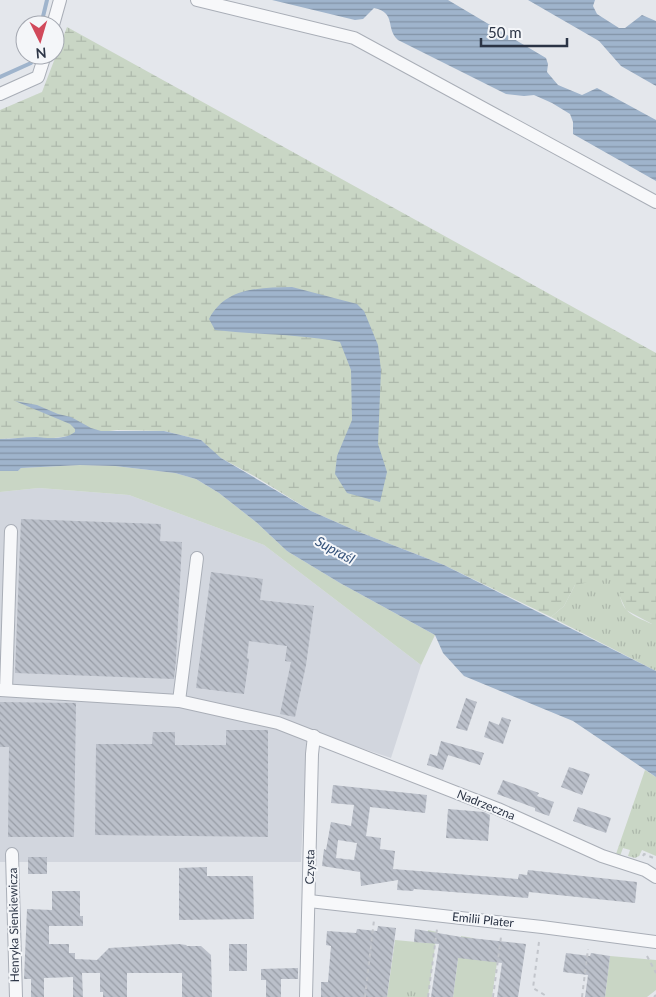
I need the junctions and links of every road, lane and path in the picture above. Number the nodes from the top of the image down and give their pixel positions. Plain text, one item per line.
1 (60, 0) edge
2 (197, 0) edge
3 (56, 15) edge
4 (42, 65) edge
5 (0, 94) edge
6 (656, 202) edge
7 (11, 531) dead end
8 (196, 558) dead end
9 (3, 690) edge
10 (179, 701) junction
11 (314, 736) junction
12 (12, 854) dead end
13 (656, 877) edge
14 (309, 901) junction
15 (374, 920) dead end
16 (437, 929) dead end
17 (501, 937) dead end
18 (539, 942) dead end
19 (656, 942) edge
20 (588, 949) dead end
21 (648, 956) dead end
22 (656, 973) edge
23 (16, 997) edge
24 (306, 997) edge
25 (365, 997) edge
26 (428, 997) edge
27 (493, 997) edge
28 (548, 997) edge
29 (582, 997) edge

1 - 3 street
2 - 6 street
4 - 5 street
7 - 9 street
8 - 10 street
9 - 10 street, Nadrzeczna
10 - 11 street, Nadrzeczna
11 - 13 street, Nadrzeczna
11 - 14 street, Czysta
12 - 23 street, Henryka Sienkiewicza
14 - 19 street, Emilii Plater
14 - 24 street, Czysta
15 - 25 path
16 - 26 path
17 - 27 path
18 - 28 path
20 - 29 path
21 - 22 path

